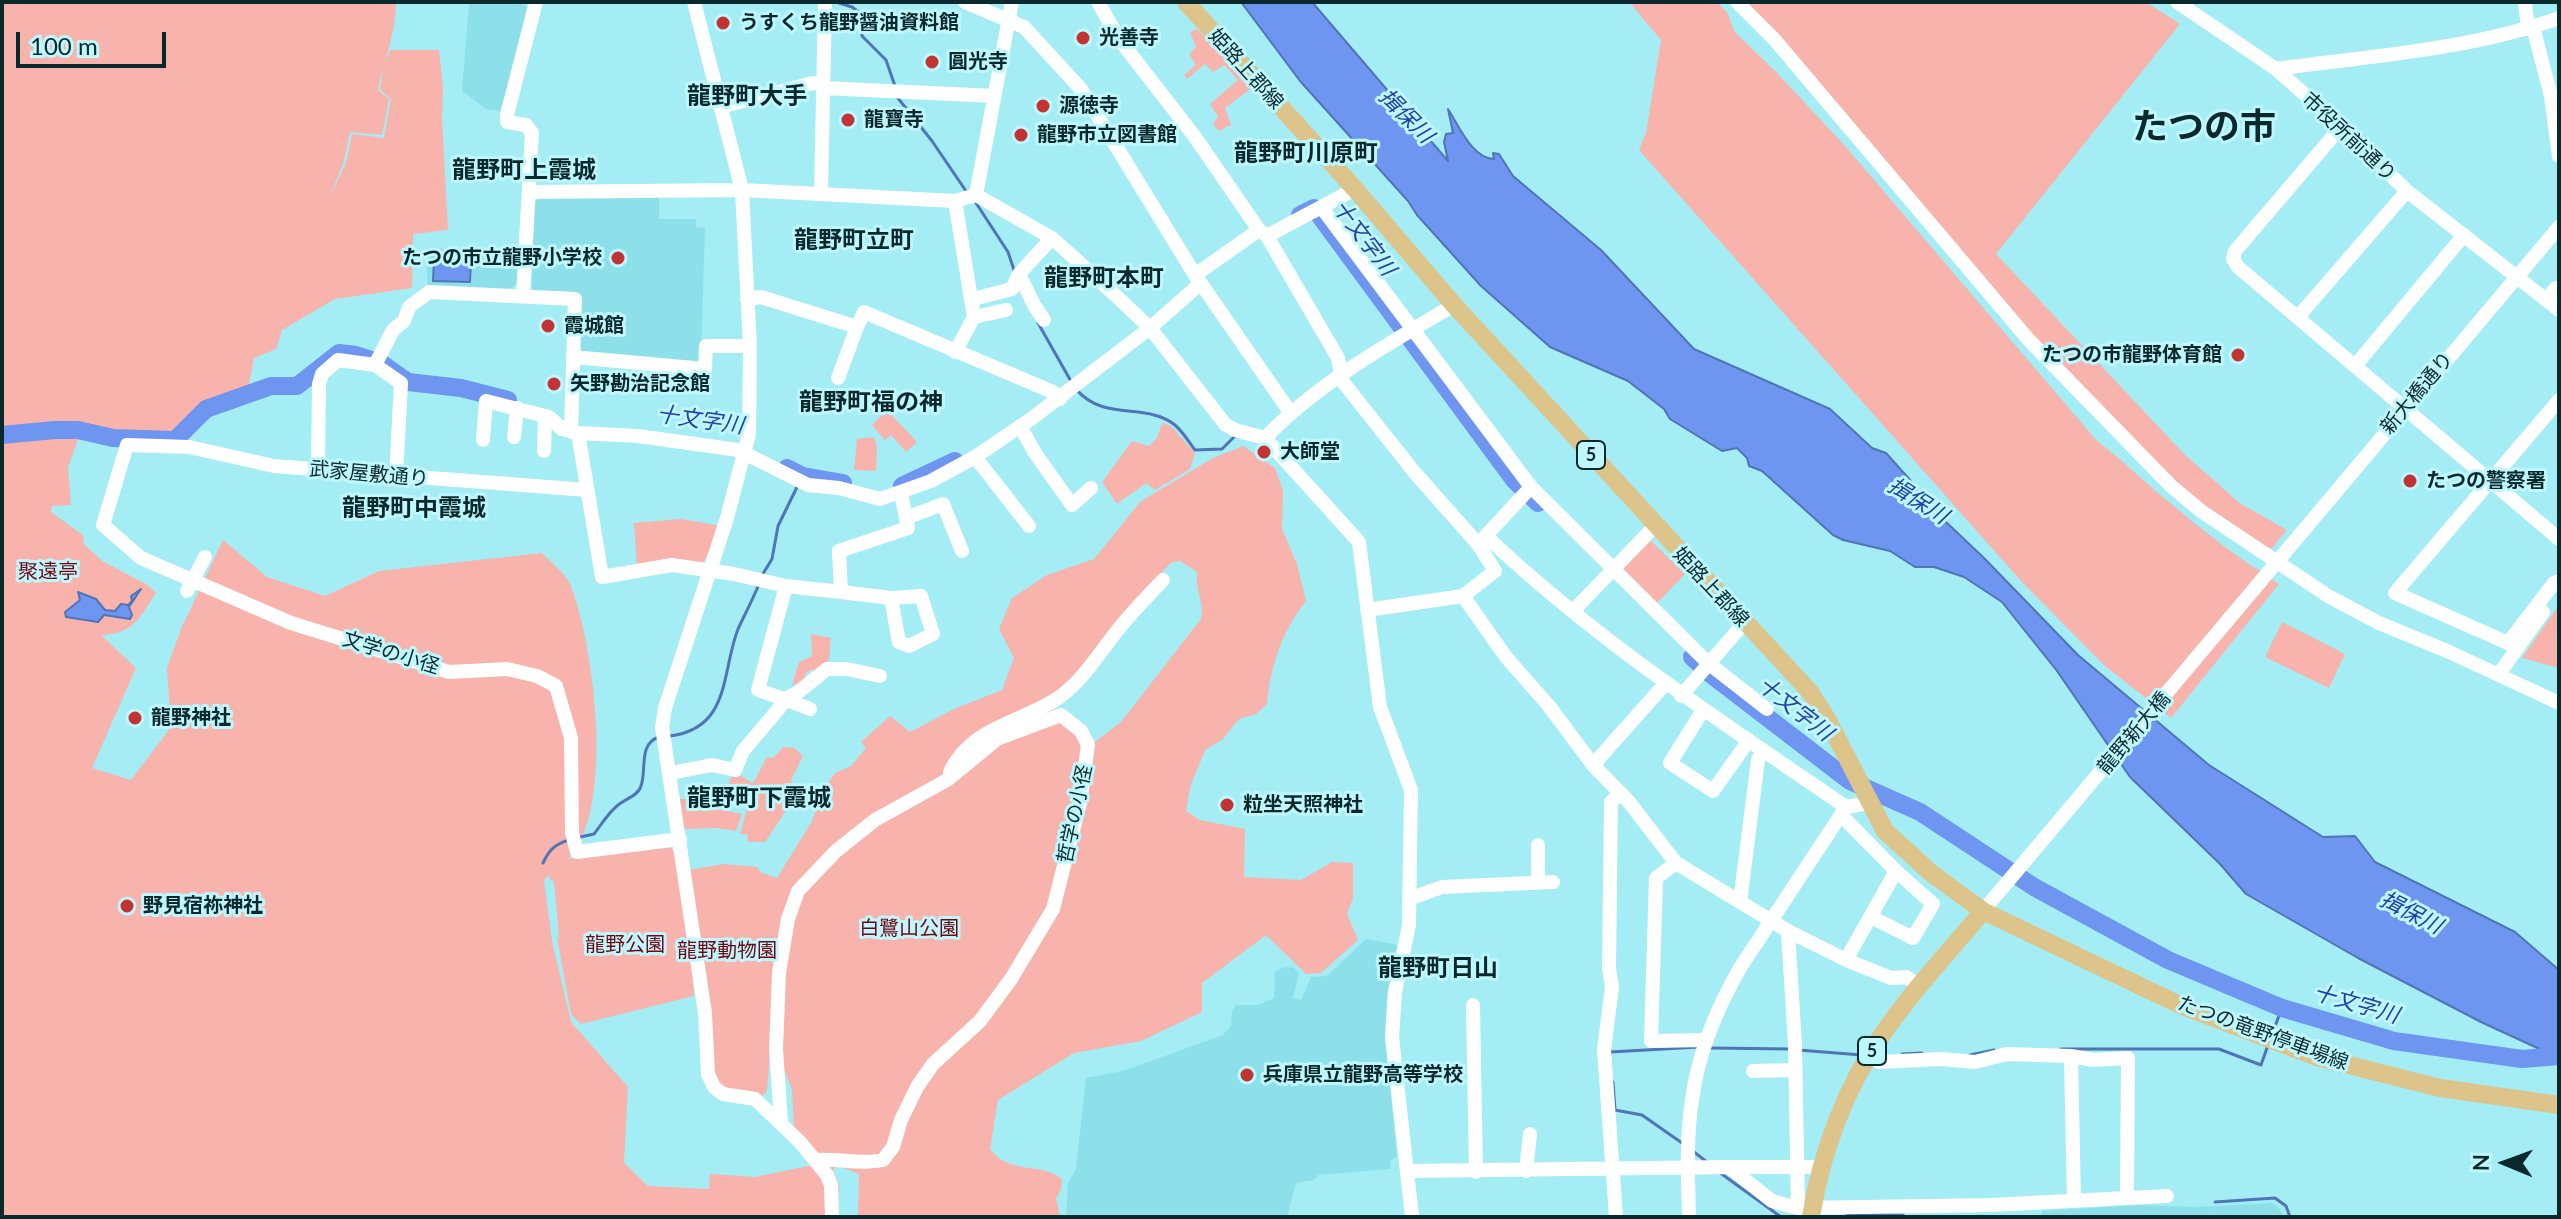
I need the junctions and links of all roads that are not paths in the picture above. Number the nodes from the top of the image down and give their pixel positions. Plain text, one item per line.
1 (536, 2) edge
2 (694, 2) edge
3 (825, 2) edge
4 (965, 2) edge
5 (1012, 2) edge
6 (1098, 2) edge
7 (1186, 2) edge
8 (1737, 2) edge
9 (2177, 2) edge
10 (2525, 2) edge
11 (2559, 18) edge
12 (1009, 19) junction
13 (2530, 28) junction
14 (2276, 69) junction
15 (823, 85) junction
16 (995, 96) junction
17 (720, 107) junction
18 (2341, 127) junction
19 (2559, 156) edge
20 (1355, 189) junction
21 (742, 190) junction
22 (2407, 191) junction
23 (530, 192) junction
24 (821, 194) junction
25 (976, 195) junction
26 (955, 201) junction
27 (1317, 211) junction
28 (2559, 227) edge
29 (1263, 233) junction
30 (2464, 235) junction
31 (1052, 238) junction
32 (1019, 274) junction
33 (2517, 277) junction
34 (1198, 279) junction
35 (2559, 289) edge
36 (523, 295) junction
37 (747, 299) junction
38 (973, 299) junction
39 (2546, 300) junction
40 (1454, 305) junction
41 (1006, 310) dead end
42 (2559, 310) edge
43 (974, 317) junction
44 (2298, 317) junction
45 (1044, 320) dead end
46 (857, 327) junction
47 (1150, 328) junction
48 (1407, 333) junction
49 (750, 346) junction
50 (955, 352) junction
51 (573, 357) junction
52 (377, 360) junction
53 (2355, 366) junction
54 (1340, 376) junction
55 (838, 378) dead end
56 (1060, 399) junction
57 (2559, 400) edge
58 (517, 408) junction
59 (2404, 408) junction
60 (1290, 412) junction
61 (545, 416) junction
62 (1020, 426) junction
63 (573, 428) junction
64 (514, 437) dead end
65 (1265, 438) junction
66 (483, 440) dead end
67 (747, 449) junction
68 (125, 450) joint
69 (544, 451) dead end
70 (975, 457) junction
71 (318, 469) junction
72 (396, 476) junction
73 (2489, 481) junction
74 (1531, 487) junction
75 (1091, 488) dead end
76 (587, 490) junction
77 (901, 493) junction
78 (906, 518) junction
79 (1029, 526) dead end
80 (1655, 526) junction
81 (2559, 539) edge
82 (1482, 540) junction
83 (962, 551) dead end
84 (205, 557) dead end
85 (2273, 566) junction
86 (709, 569) junction
87 (1608, 574) junction
88 (1163, 580) dead end
89 (2559, 581) edge
90 (190, 585) junction
91 (786, 586) junction
92 (2559, 590) edge
93 (841, 592) junction
94 (1463, 596) junction
95 (891, 598) dead end
96 (1367, 610) junction
97 (1573, 611) junction
98 (1744, 623) junction
99 (1704, 667) junction
100 (2499, 674) junction
101 (880, 676) dead end
102 (1665, 684) junction
103 (1681, 696) junction
104 (784, 699) junction
105 (2559, 703) edge
106 (810, 709) dead end
107 (1767, 709) dead end
108 (1703, 710) junction
109 (1749, 740) junction
110 (1763, 750) junction
111 (1593, 765) junction
112 (671, 773) junction
113 (947, 780) junction
114 (1621, 793) junction
115 (1869, 803) junction
116 (1844, 812) junction
117 (680, 839) junction
118 (1538, 845) dead end
119 (1676, 863) junction
120 (1896, 871) junction
121 (1409, 899) junction
122 (1740, 902) junction
123 (1983, 911) junction
124 (1871, 917) junction
125 (1770, 920) junction
126 (1788, 931) junction
127 (1846, 960) junction
128 (1920, 986) junction
129 (1473, 1005) dead end
130 (1707, 1040) junction
131 (2071, 1056) junction
132 (1868, 1057) junction
133 (1795, 1070) junction
134 (1753, 1071) dead end
135 (2559, 1105) edge
136 (781, 1122) junction
137 (1530, 1134) dead end
138 (815, 1160) junction
139 (1688, 1167) junction
140 (1729, 1167) junction
141 (1796, 1167) junction
142 (1823, 1167) junction
143 (1614, 1169) junction
144 (1407, 1171) junction
145 (1526, 1171) junction
146 (1476, 1172) junction
147 (2127, 1196) junction
148 (2167, 1196) dead end
149 (2074, 1201) junction
150 (2019, 1210) edge
151 (1807, 1211) edge
152 (1991, 1211) edge
153 (832, 1217) edge
154 (1412, 1217) edge
155 (1616, 1217) edge
156 (1689, 1217) edge

1 - 23 street
2 - 17 street
3 - 15 street
4 - 12 street
5 - 12 street
6 - 29 street
7 - 20 main road, 姫路上郡線 / 5
8 - 85 street
9 - 14 street, 市役所前通り
10 - 13 street
11 - 13 street
12 - 16 street
12 - 34 street
13 - 14 street
13 - 19 street
14 - 18 street, 市役所前通り
15 - 16 street
15 - 17 street
15 - 24 street
16 - 25 street
17 - 21 street
18 - 22 street, 市役所前通り
18 - 44 street
20 - 27 street
20 - 40 main road, 姫路上郡線 / 5
21 - 23 street
21 - 24 street
21 - 37 street
22 - 30 street, 市役所前通り
22 - 44 street
23 - 36 street
24 - 26 street
25 - 26 street
25 - 31 street
26 - 38 street
27 - 29 street
27 - 48 street
28 - 33 street, 新大橋通り
29 - 34 street
29 - 54 street
30 - 33 street, 市役所前通り
30 - 53 street
31 - 32 street
31 - 47 street
32 - 38 street
32 - 45 street
33 - 39 street, 市役所前通り
33 - 59 street, 新大橋通り
34 - 47 street
34 - 60 street
35 - 39 street
36 - 51 street
36 - 52 street
37 - 46 street
37 - 49 street
38 - 43 street
39 - 42 street, 市役所前通り
40 - 48 street
40 - 80 main road, 姫路上郡線 / 5
41 - 43 street
43 - 50 street
44 - 53 street
46 - 50 street
46 - 55 street
47 - 56 street
47 - 65 street
48 - 54 street
48 - 74 street
49 - 51 street
49 - 67 street
50 - 56 street
51 - 63 street
52 - 71 street
52 - 72 street
53 - 59 street
54 - 60 street
54 - 82 street
56 - 62 street
57 - 73 street
58 - 61 street
58 - 64 street
58 - 66 street
59 - 73 street
59 - 85 street, 新大橋通り
60 - 65 street
61 - 63 street
61 - 69 street
62 - 70 street
62 - 75 street
63 - 67 street
63 - 76 street
65 - 96 street
67 - 77 street
67 - 86 street
68 - 71 street, 武家屋敷通り
68 - 90 street, 文学の小径
70 - 77 street
70 - 79 street
71 - 72 street, 武家屋敷通り
72 - 76 street, 武家屋敷通り
73 - 81 street
73 - 89 street
74 - 82 street
74 - 87 street
76 - 86 street
77 - 78 street
78 - 83 street
78 - 93 street
80 - 87 street
80 - 98 main road, 姫路上郡線 / 5
82 - 94 street
82 - 97 street
84 - 90 street
85 - 100 street
85 - 123 street, 龍野新大橋
86 - 91 street
86 - 112 street
87 - 97 street
87 - 99 street
88 - 113 street
90 - 117 street, 文学の小径
91 - 93 street
91 - 104 street
92 - 100 street
93 - 95 street
94 - 96 street
94 - 111 street
96 - 121 street
97 - 102 street
98 - 99 street
98 - 115 main road, 姫路上郡線 / 5
99 - 103 street
99 - 107 street
100 - 105 street
101 - 104 street
102 - 103 street
102 - 111 street
103 - 108 street
104 - 106 street
104 - 112 street
108 - 109 street
108 - 109 street
109 - 110 street
110 - 116 street
110 - 122 street
111 - 114 street
112 - 117 street
113 - 136 street, 哲学の小径
113 - 138 street, 哲学の小径
114 - 119 street
114 - 143 street
115 - 116 street
115 - 123 main road, 姫路上郡線 / 5
116 - 120 street
116 - 125 street
117 - 136 street
118 - 121 street
119 - 122 street
119 - 130 street
120 - 124 street
120 - 124 street
121 - 144 street
122 - 125 street
123 - 128 main road, 5
123 - 135 main road, たつの竜野停車場線
124 - 127 street
125 - 126 street
125 - 130 street
126 - 127 street
126 - 133 street
127 - 128 street
128 - 132 main road, 5
129 - 146 street
130 - 139 street
131 - 132 street
131 - 147 street
131 - 149 street
132 - 142 main road, 5
133 - 134 street
133 - 141 street
136 - 138 street
137 - 145 street
138 - 153 street
139 - 140 street
139 - 143 street
139 - 156 street
140 - 141 street
140 - 151 street
141 - 142 street
141 - 151 street
142 - 151 main road, 5
143 - 145 street
143 - 155 street
144 - 146 street
144 - 154 street
145 - 146 street
147 - 148 street
147 - 149 street
149 - 150 street
150 - 152 street
151 - 152 street

